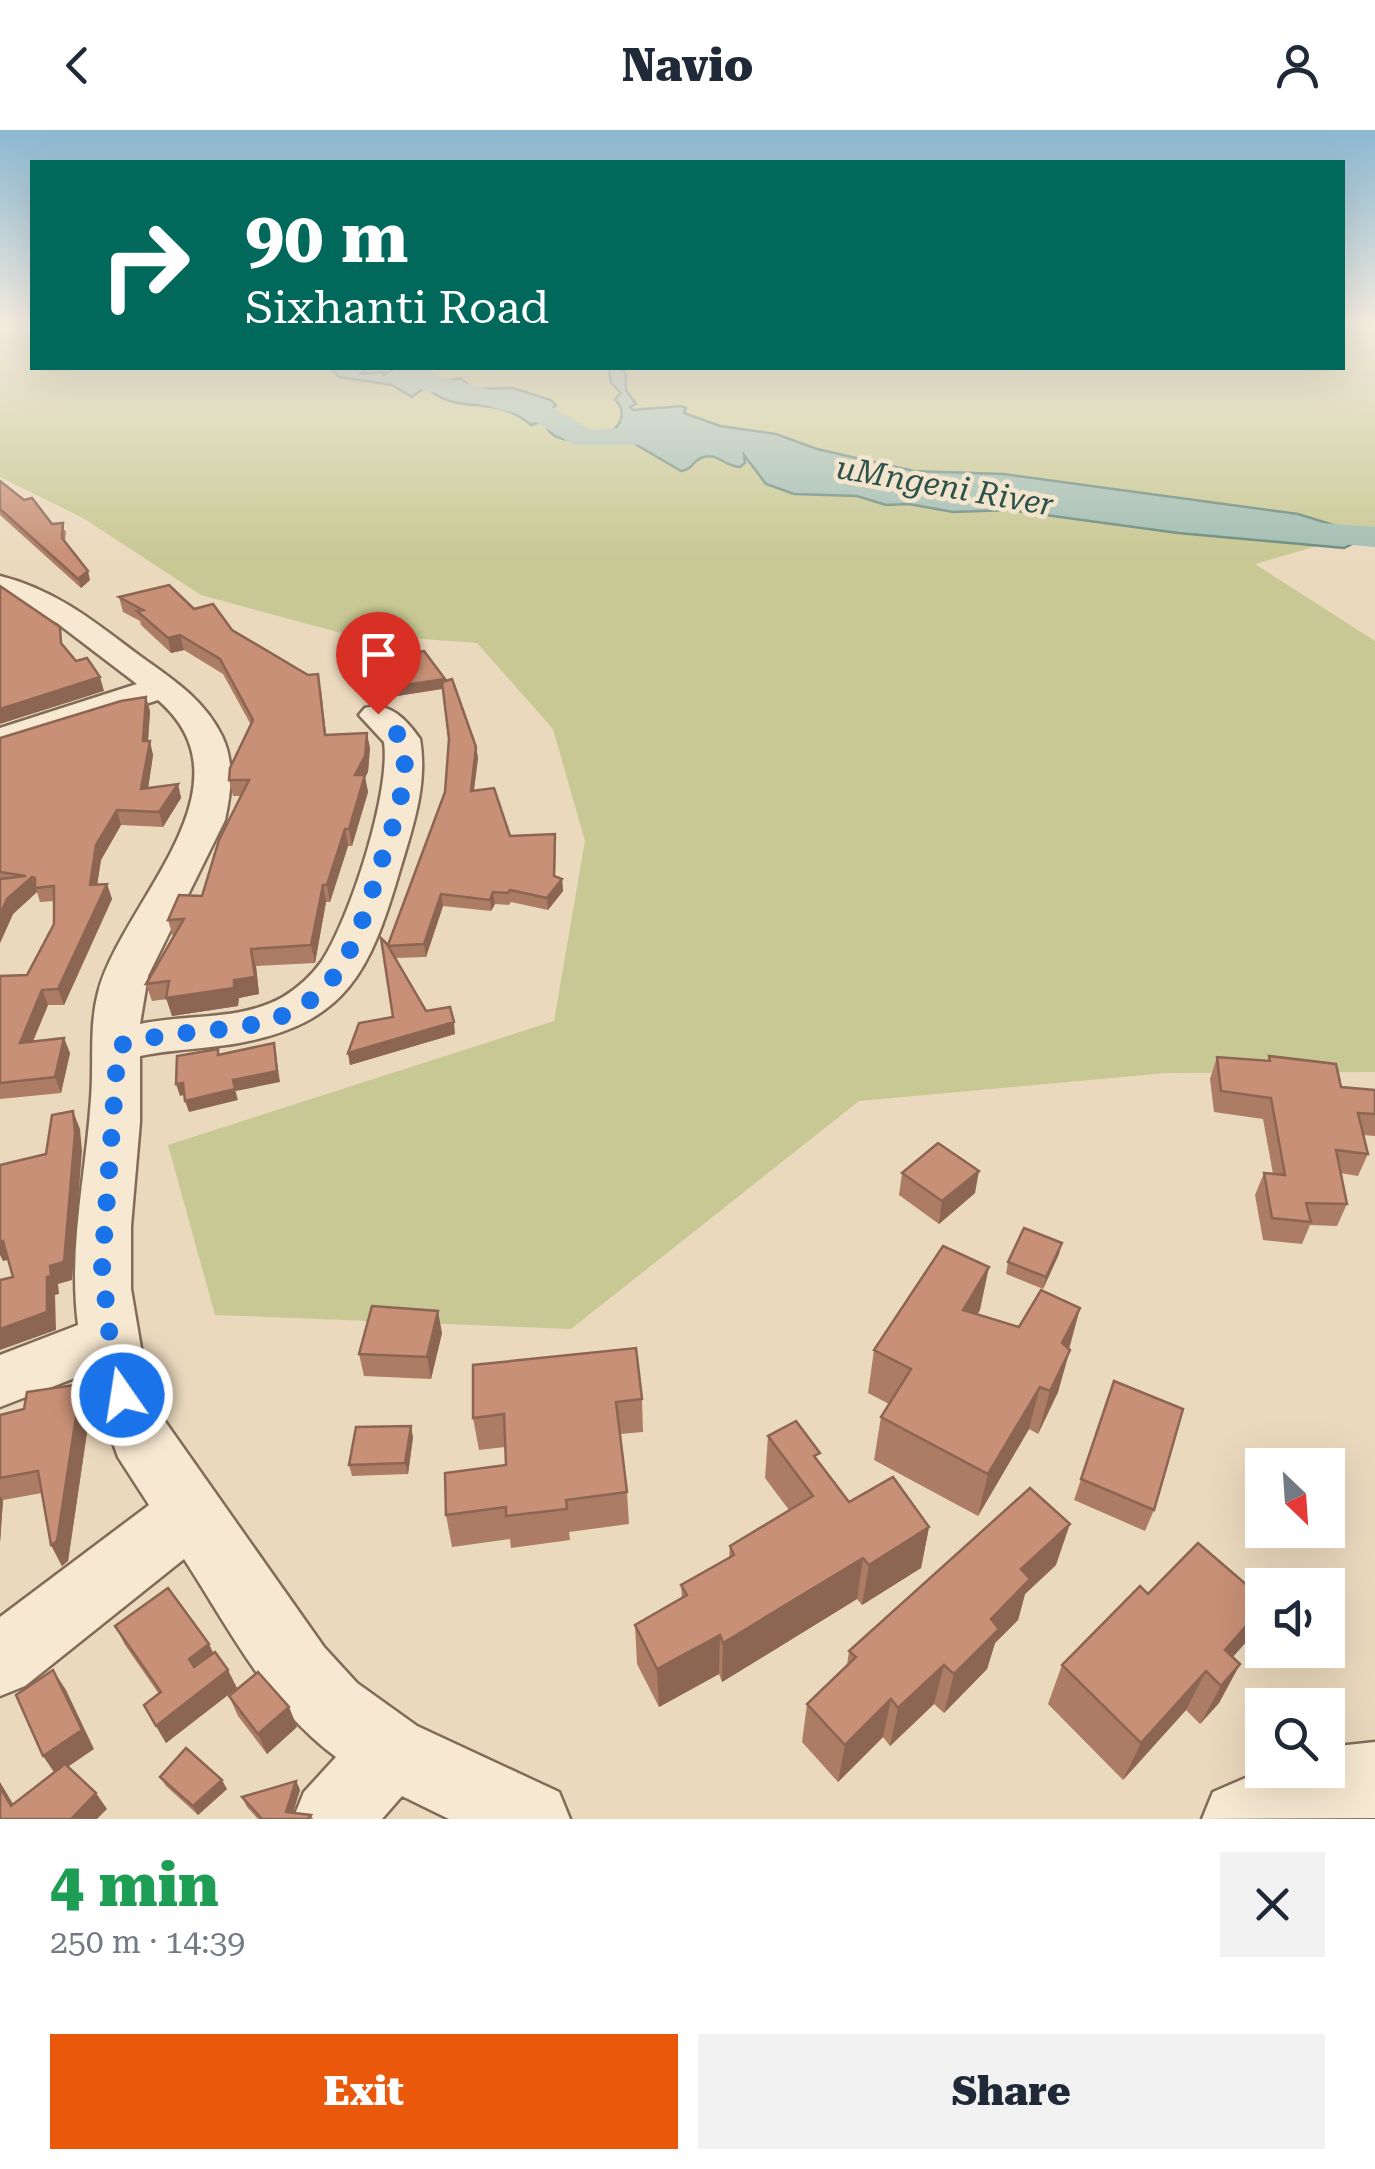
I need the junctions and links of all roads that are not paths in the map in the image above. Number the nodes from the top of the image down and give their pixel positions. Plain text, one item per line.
1 (0, 585) edge
2 (162, 687) junction
3 (378, 714) dead end
4 (0, 740) edge
5 (118, 1046) junction
6 (110, 1339) junction
7 (0, 1381) edge
8 (191, 1513) junction
9 (0, 1661) edge
10 (391, 1752) junction
11 (1375, 1780) edge
12 (331, 1819) edge
13 (532, 1819) edge
14 (1240, 1819) edge

1 - 2 street
2 - 4 street
2 - 5 street
3 - 5 street
5 - 6 street
6 - 7 street
6 - 8 street
8 - 9 street
8 - 10 street
10 - 12 street
10 - 13 street
11 - 14 street

